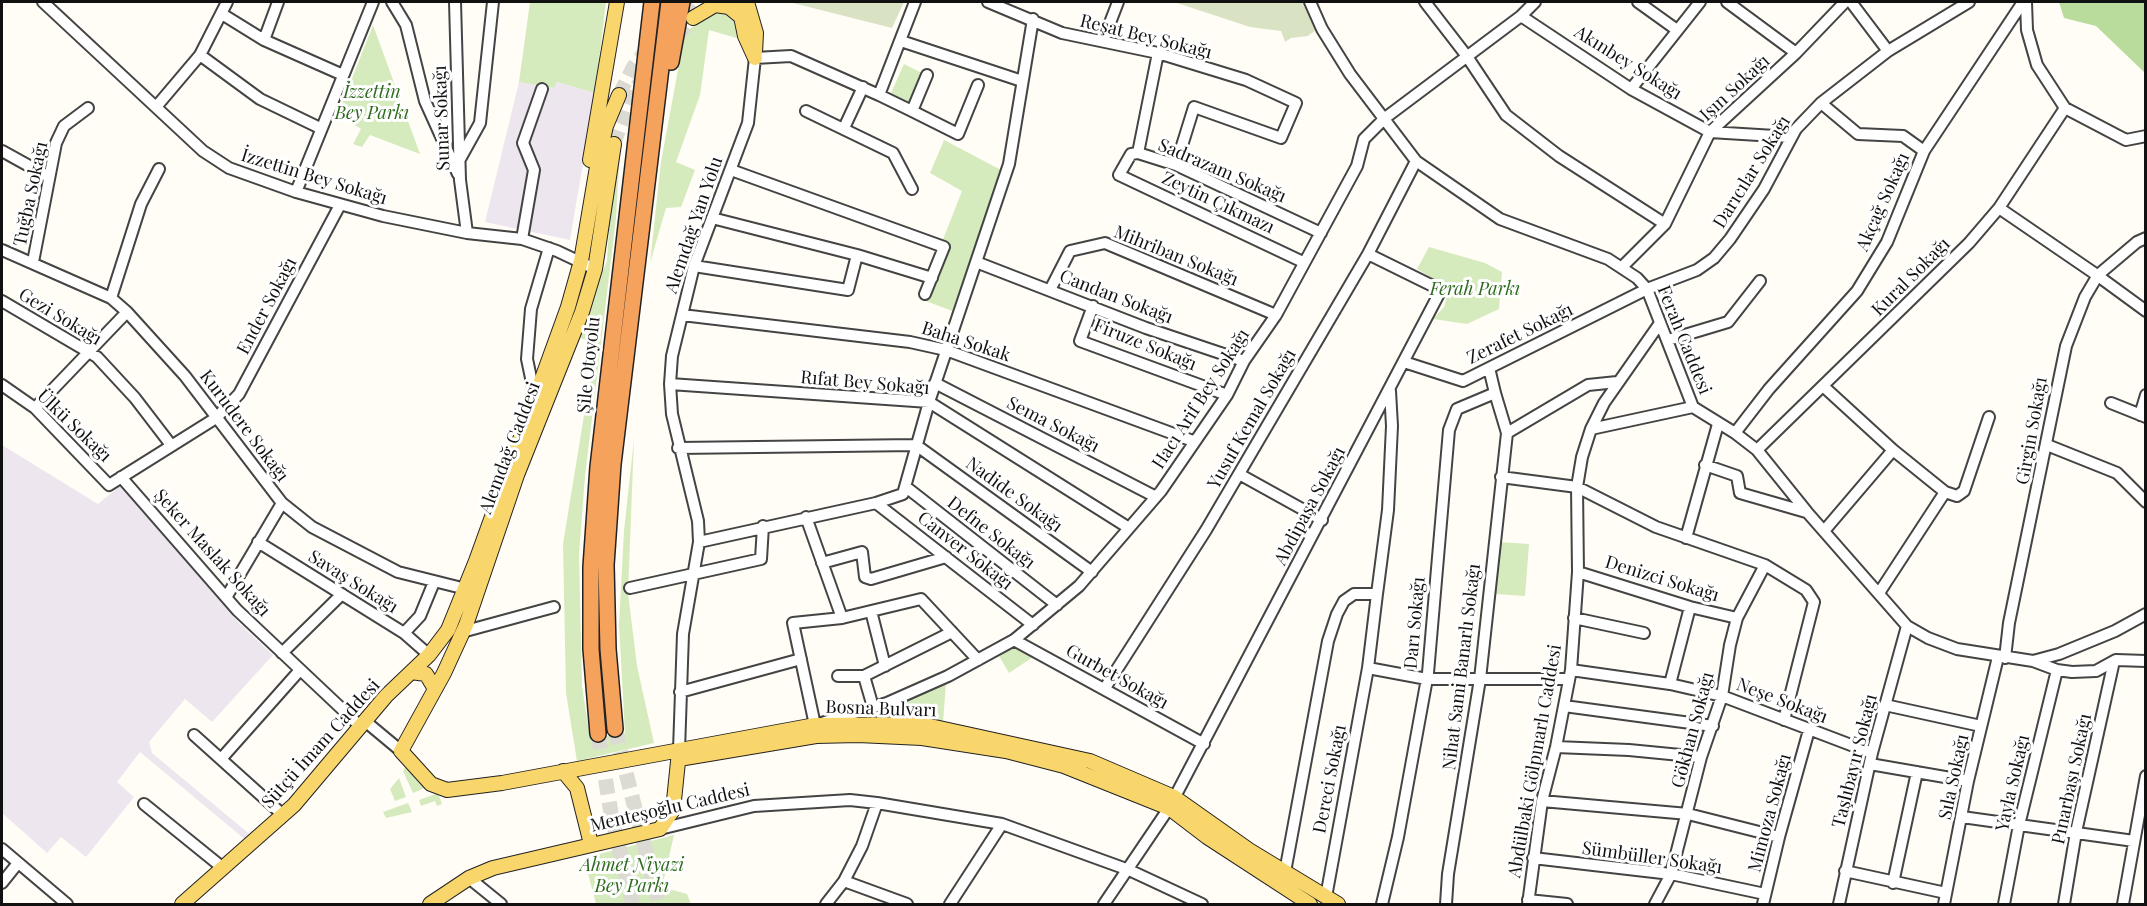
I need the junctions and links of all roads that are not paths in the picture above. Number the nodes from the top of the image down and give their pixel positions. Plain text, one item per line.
1 (43, 2) edge
2 (226, 2) edge
3 (278, 2) edge
4 (373, 2) edge
5 (392, 2) edge
6 (455, 2) edge
7 (493, 2) edge
8 (617, 2) edge
9 (644, 2) edge
10 (652, 2) edge
11 (669, 2) edge
12 (682, 2) edge
13 (710, 2) edge
14 (738, 2) edge
15 (747, 2) edge
16 (915, 2) edge
17 (988, 2) edge
18 (1021, 2) edge
19 (1118, 2) edge
20 (1310, 2) edge
21 (1425, 2) edge
22 (1535, 2) edge
23 (1638, 2) edge
24 (1700, 2) edge
25 (1727, 2) edge
26 (1845, 2) edge
27 (1851, 2) edge
28 (1969, 2) edge
29 (2024, 2) edge
30 (222, 14) junction
31 (1017, 14) junction
32 (740, 16) junction
33 (1521, 16) junction
34 (1033, 19) junction
35 (1677, 30) junction
36 (264, 40) junction
37 (901, 41) junction
38 (1103, 41) junction
39 (1888, 51) junction
40 (1158, 53) junction
41 (1796, 53) junction
42 (200, 55) junction
43 (1466, 56) junction
44 (755, 58) junction
45 (644, 68) junction
46 (343, 75) junction
47 (927, 75) dead end
48 (1022, 81) junction
49 (978, 85) dead end
50 (863, 87) junction
51 (542, 89) dead end
52 (1631, 89) junction
53 (619, 94) tunnel mouth
54 (879, 95) junction
55 (1821, 103) junction
56 (156, 107) junction
57 (88, 108) dead end
58 (2065, 108) junction
59 (806, 111) dead end
60 (912, 111) junction
61 (1385, 118) junction
62 (320, 128) junction
63 (844, 128) junction
64 (1710, 132) junction
65 (2145, 136) edge
66 (1791, 137) junction
67 (614, 144) tunnel mouth
68 (2, 151) edge
69 (1924, 151) junction
70 (1138, 153) junction
71 (460, 159) junction
72 (1416, 161) junction
73 (1176, 165) junction
74 (159, 169) dead end
75 (731, 170) junction
76 (1119, 175) joint
77 (48, 177) junction
78 (460, 180) junction
79 (912, 189) dead end
80 (646, 191) junction
81 (296, 192) junction
82 (340, 205) junction
83 (590, 207) junction
84 (1999, 208) junction
85 (712, 218) junction
86 (1665, 224) junction
87 (467, 233) junction
88 (1321, 233) junction
89 (2145, 238) edge
90 (522, 239) junction
91 (549, 248) junction
92 (2, 250) edge
93 (1368, 254) junction
94 (857, 255) junction
95 (581, 261) junction
96 (33, 262) junction
97 (976, 262) junction
98 (1303, 262) junction
99 (694, 266) junction
100 (1622, 267) junction
101 (595, 269) junction
102 (2098, 275) junction
103 (932, 278) junction
104 (1760, 281) dead end
105 (1647, 289) junction
106 (1050, 290) junction
107 (926, 294) dead end
108 (111, 298) junction
109 (2, 302) edge
110 (1093, 306) junction
111 (2145, 311) edge
112 (127, 312) junction
113 (682, 315) junction
114 (1276, 315) junction
115 (1660, 323) junction
116 (1668, 340) junction
117 (946, 350) junction
118 (88, 351) junction
119 (1244, 361) junction
120 (1404, 362) junction
121 (1489, 368) junction
122 (1617, 382) junction
123 (935, 383) junction
124 (670, 384) junction
125 (2, 385) edge
126 (1823, 386) junction
127 (1390, 391) junction
128 (1496, 393) junction
129 (1227, 395) junction
130 (2145, 395) edge
131 (535, 397) junction
132 (929, 402) junction
133 (2111, 403) dead end
134 (1693, 407) junction
135 (35, 408) junction
136 (2143, 416) edge
137 (1989, 417) dead end
138 (216, 418) junction
139 (1718, 424) junction
140 (1591, 429) junction
141 (1507, 433) junction
142 (1735, 433) junction
143 (1193, 441) junction
144 (171, 445) junction
145 (916, 445) junction
146 (2047, 445) junction
147 (678, 448) junction
148 (1757, 450) junction
149 (1893, 450) junction
150 (1705, 465) junction
151 (1239, 474) junction
152 (121, 477) junction
153 (1501, 477) junction
154 (906, 487) junction
155 (1577, 487) junction
156 (1945, 492) junction
157 (1156, 497) junction
158 (2145, 502) edge
159 (282, 503) junction
160 (876, 503) junction
161 (1807, 512) junction
162 (806, 517) junction
163 (1322, 520) junction
164 (763, 526) junction
165 (1129, 528) junction
166 (1824, 531) junction
167 (1686, 538) junction
168 (258, 542) junction
169 (699, 542) junction
170 (946, 557) junction
171 (822, 563) junction
172 (1765, 565) junction
173 (1092, 572) junction
174 (1578, 572) junction
175 (694, 575) junction
176 (434, 582) junction
177 (630, 588) dead end
178 (471, 590) junction
179 (1879, 593) junction
180 (342, 594) junction
181 (1377, 594) junction
182 (227, 597) junction
183 (1057, 604) junction
184 (1690, 607) junction
185 (554, 608) dead end
186 (871, 611) junction
187 (2145, 614) edge
188 (842, 618) junction
189 (1574, 618) junction
190 (1737, 618) junction
191 (1033, 625) junction
192 (1907, 626) junction
193 (462, 632) junction
194 (952, 632) junction
195 (404, 633) junction
196 (1644, 633) dead end
197 (1014, 640) junction
198 (282, 653) junction
199 (429, 655) junction
200 (2001, 658) junction
201 (801, 659) junction
202 (978, 660) junction
203 (2032, 661) junction
204 (2114, 661) junction
205 (2145, 661) edge
206 (448, 664) junction
207 (885, 666) junction
208 (1368, 668) junction
209 (300, 670) junction
210 (2057, 670) junction
211 (411, 672) junction
212 (1570, 674) junction
213 (838, 676) dead end
214 (864, 676) junction
215 (1426, 679) junction
216 (1480, 679) junction
217 (1670, 684) junction
218 (1105, 688) junction
219 (435, 689) junction
220 (680, 692) junction
221 (1722, 696) junction
222 (1885, 705) junction
223 (1564, 706) junction
224 (873, 707) junction
225 (1784, 720) junction
226 (362, 723) junction
227 (815, 725) junction
228 (1713, 726) junction
229 (1981, 726) junction
230 (615, 729) tunnel mouth
231 (1809, 730) junction
232 (598, 734) tunnel mouth
233 (194, 735) dead end
234 (1204, 744) junction
235 (1556, 747) junction
236 (401, 751) junction
237 (679, 754) junction
238 (1701, 757) junction
239 (1871, 758) junction
240 (220, 759) junction
241 (563, 771) junction
242 (1917, 772) junction
243 (2145, 776) edge
244 (1968, 781) junction
245 (1542, 801) junction
246 (1172, 802) junction
247 (877, 803) junction
248 (144, 804) dead end
249 (673, 810) junction
250 (1688, 814) junction
251 (283, 815) junction
252 (1962, 817) junction
253 (686, 822) junction
254 (1002, 824) junction
255 (2019, 825) junction
256 (660, 829) junction
257 (2076, 832) junction
258 (1779, 837) junction
259 (2134, 841) junction
260 (591, 844) junction
261 (2, 849) edge
262 (1533, 858) junction
263 (18, 863) junction
264 (223, 868) junction
265 (1129, 870) junction
266 (1845, 871) junction
267 (1285, 872) junction
268 (1671, 874) junction
269 (469, 878) junction
270 (844, 881) junction
271 (1893, 882) junction
272 (2, 883) edge
273 (1946, 893) junction
274 (1326, 897) junction
275 (1764, 899) edge
276 (1528, 902) edge
277 (1304, 903) edge
278 (67, 904) edge
279 (182, 904) edge
280 (430, 904) edge
281 (501, 904) edge
282 (826, 904) edge
283 (907, 904) edge
284 (950, 904) edge
285 (1104, 904) edge
286 (1202, 904) edge
287 (1338, 904) edge
288 (1382, 904) edge
289 (1446, 904) edge
290 (1567, 904) edge
291 (1655, 904) edge
292 (1839, 904) edge
293 (1944, 904) edge
294 (2004, 904) edge
295 (2064, 904) edge
296 (2123, 904) edge

1 - 56 street, İzzettin Bey Sokağı
2 - 30 street
3 - 36 street
4 - 46 street
5 - 78 street
6 - 71 street, Sunar Sokağı
7 - 71 street
8 - 83 main road
9 - 45 highway
10 - 45 highway, Şile Otoyolu
11 - 80 highway, Şile Otoyolu
12 - 80 highway
13 - 32 main road
14 - 32 main road
15 - 44 main road
16 - 37 street
17 - 31 street, Reşat Bey Sokağı
18 - 31 street
19 - 38 street
20 - 61 street, Ferah Caddesi
21 - 43 street
22 - 33 street
23 - 35 street
24 - 35 street
25 - 41 street
26 - 41 street, Işın Sokağı
27 - 39 street
28 - 39 street, Darıcılar Sokağı
29 - 58 street
29 - 69 street, Akçağ Sokağı
30 - 36 street
30 - 42 street
31 - 34 street, Reşat Bey Sokağı
32 - 44 main road
33 - 43 street
33 - 52 street, Akınbey Sokağı
34 - 38 street, Reşat Bey Sokağı
34 - 48 street
35 - 52 street
36 - 46 street
37 - 48 street
37 - 54 street
38 - 40 street, Reşat Bey Sokağı
39 - 55 street, Darıcılar Sokağı
40 - 70 street
40 - 73 street, Reşat Bey Sokağı
41 - 64 street, Işın Sokağı
42 - 56 street
42 - 62 street
43 - 61 street
43 - 86 street
44 - 50 street
44 - 75 street, Alemdağ Yan Yolu
45 - 232 highway, Şile Otoyolu
46 - 62 street
47 - 60 street
48 - 97 street
49 - 60 street
50 - 54 street
50 - 63 street
51 - 90 street
52 - 64 street, Akınbey Sokağı
53 - 83 main road, Alemdağ Caddesi
54 - 60 street
55 - 66 street, Darıcılar Sokağı
55 - 69 street
56 - 81 street, İzzettin Bey Sokağı
57 - 77 street, Tuğba Sokağı
58 - 65 street
58 - 84 street, Kural Sokağı
59 - 63 street
61 - 72 street, Ferah Caddesi
61 - 88 street, Hacı Arif Bey Sokağı
62 - 81 street
63 - 79 street
64 - 66 street, Akınbey Sokağı
64 - 86 street, Işın Sokağı
66 - 105 street, Darıcılar Sokağı
67 - 101 main road, Alemdağ Caddesi
68 - 77 street
69 - 142 street, Akçağ Sokağı
70 - 73 street, Sadrazam Sokağı
70 - 76 street, Sadrazam Sokağı
71 - 78 street, Sunar Sokağı
72 - 93 street, Yusuf Kemal Sokağı
72 - 100 street, Ferah Caddesi
73 - 88 street, Sadrazam Sokağı
74 - 108 street
75 - 85 street, Alemdağ Yan Yolu
75 - 103 street
76 - 98 street, Zeytin Çıkmazı
77 - 96 street, Tuğba Sokağı
78 - 87 street, Sunar Sokağı
80 - 230 highway, Şile Otoyolu
81 - 82 street, İzzettin Bey Sokağı
82 - 87 street, İzzettin Bey Sokağı
82 - 138 street, Ender Sokağı
83 - 95 main road, Alemdağ Caddesi
84 - 102 street
84 - 126 street, Kural Sokağı
85 - 94 street
85 - 99 street, Alemdağ Yan Yolu
86 - 100 street, Işın Sokağı
87 - 90 street, İzzettin Bey Sokağı
88 - 98 street, Hacı Arif Bey Sokağı
89 - 102 street, Girgin Sokağı
90 - 91 street, İzzettin Bey Sokağı
91 - 95 street, İzzettin Bey Sokağı
91 - 131 street
92 - 96 street, Kurudere Sokağı
93 - 120 street, Abdipaşa Sokağı
93 - 151 street, Yusuf Kemal Sokağı
94 - 99 street
94 - 103 street
95 - 101 street, İzzettin Bey Sokağı
95 - 131 main road, Alemdağ Caddesi
96 - 108 street, Kurudere Sokağı
97 - 106 street, Candan Sokağı
97 - 117 street
98 - 114 street, Hacı Arif Bey Sokağı
99 - 113 street, Alemdağ Yan Yolu
100 - 105 street, Ferah Caddesi
101 - 178 main road, Alemdağ Caddesi
102 - 111 street
102 - 146 street, Girgin Sokağı
103 - 107 street
104 - 116 street
105 - 115 street, Ferah Caddesi
105 - 121 street, Zerafet Sokağı
106 - 110 street, Candan Sokağı
106 - 114 street, Mihriban Sokağı
108 - 112 street, Kurudere Sokağı
109 - 118 street, Gezi Sokağı
110 - 119 street, Candan Sokağı
110 - 129 street, Firuze Sokağı
112 - 118 street
112 - 138 street, Kurudere Sokağı
113 - 117 street, Baha Sokak
113 - 124 street, Alemdağ Yan Yolu
114 - 119 street, Hacı Arif Bey Sokağı
115 - 116 street, Ferah Caddesi
115 - 122 street, Abdülbaki Gölpınarlı Caddesi
116 - 134 street, Ferah Caddesi
117 - 123 street
117 - 143 street, Baha Sokak
118 - 135 street
118 - 144 street, Gezi Sokağı
119 - 129 street, Hacı Arif Bey Sokağı
120 - 121 street, Zerafet Sokağı
120 - 127 street, Abdipaşa Sokağı
121 - 128 street
122 - 140 street, Abdülbaki Gölpınarlı Caddesi
122 - 141 street
123 - 132 street
123 - 157 street, Sema Sokağı
124 - 132 street, Rıfat Bey Sokağı
124 - 147 street, Alemdağ Yan Yolu
125 - 135 street, Ülkü Sokağı
126 - 148 street, Kural Sokağı
126 - 149 street
127 - 163 street, Abdipaşa Sokağı
127 - 181 street, Dereci Sokağı
128 - 141 street, Nihat Sami Banarlı Sokağı
128 - 215 street, Darı Sokağı
129 - 143 street, Hacı Arif Bey Sokağı
130 - 136 street
131 - 178 main road, Alemdağ Caddesi
132 - 145 street
132 - 165 street, Rıfat Bey Sokağı
133 - 136 street
134 - 139 street, Ferah Caddesi
134 - 140 street
135 - 152 street, Ülkü Sokağı
137 - 156 street
138 - 144 street
138 - 159 street, Kurudere Sokağı
139 - 142 street, Ferah Caddesi
139 - 150 street
140 - 155 street, Abdülbaki Gölpınarlı Caddesi
141 - 153 street, Nihat Sami Banarlı Sokağı
142 - 148 street, Ferah Caddesi
143 - 157 street, Hacı Arif Bey Sokağı
144 - 152 street
145 - 147 street
145 - 154 street
145 - 173 street, Nadide Sokağı
146 - 158 street
146 - 200 street, Girgin Sokağı
147 - 169 street, Alemdağ Yan Yolu
148 - 161 street, Ferah Caddesi
149 - 156 street
149 - 166 street
150 - 161 street
150 - 167 street
151 - 163 street
151 - 218 street, Yusuf Kemal Sokağı
152 - 182 street, Şeker Maslak Sokağı
153 - 155 street
153 - 216 street, Nihat Sami Banarlı Sokağı
154 - 160 street
154 - 183 street, Defne Sokağı
155 - 167 street
155 - 174 street, Abdülbaki Gölpınarlı Caddesi
156 - 179 street
157 - 165 street, Hacı Arif Bey Sokağı
159 - 168 street
159 - 176 street, Kurudere Sokağı
160 - 162 street
160 - 170 street, Canver Sokağı
161 - 166 street, Ferah Caddesi
162 - 164 street
162 - 171 street
163 - 234 street, Abdipaşa Sokağı
164 - 169 street
164 - 175 street
165 - 173 street, Hacı Arif Bey Sokağı
166 - 179 street, Ferah Caddesi
167 - 172 street
168 - 180 street, Savaş Sokağı
168 - 182 street
169 - 175 street, Alemdağ Yan Yolu
170 - 171 street
170 - 191 street, Canver Sokağı
171 - 188 street
172 - 190 street, Gökhan Sokağı
172 - 225 street
173 - 183 street, Hacı Arif Bey Sokağı
174 - 184 street, Denizci Sokağı
174 - 189 street, Abdülbaki Gölpınarlı Caddesi
175 - 177 street
175 - 220 street, Alemdağ Yan Yolu
176 - 178 street, Kurudere Sokağı
176 - 195 street
178 - 193 main road, Alemdağ Caddesi
178 - 199 main road, Sütçü İmam Caddesi
179 - 192 street, Ferah Caddesi
180 - 195 street, Savaş Sokağı
180 - 198 street
181 - 208 street, Dereci Sokağı
181 - 267 street
182 - 198 street, Şeker Maslak Sokağı
183 - 191 street, Hacı Arif Bey Sokağı
184 - 190 street, Denizci Sokağı
184 - 217 street
185 - 193 street
186 - 188 street
186 - 194 street
186 - 207 street
187 - 203 street, Ferah Caddesi
188 - 201 street
189 - 196 street
189 - 212 street, Abdülbaki Gölpınarlı Caddesi
190 - 221 street, Gökhan Sokağı
191 - 197 street, Hacı Arif Bey Sokağı
192 - 200 street, Ferah Caddesi
192 - 222 street, Taşlıbayır Sokağı
193 - 206 main road, Alemdağ Caddesi
194 - 202 street
194 - 207 street
195 - 199 street, Savaş Sokağı
197 - 202 street, Hacı Arif Bey Sokağı
197 - 218 street, Gurbet Sokağı
198 - 209 street, Şeker Maslak Sokağı
199 - 206 main road
199 - 211 main road, Sütçü İmam Caddesi
200 - 203 street, Ferah Caddesi
200 - 229 street, Sıla Sokağı
201 - 220 street
201 - 227 street
202 - 224 street, Hacı Arif Bey Sokağı
203 - 210 street
204 - 205 street
204 - 210 street
204 - 257 street, Pınarbaşı Sokağı
206 - 219 main road, Alemdağ Caddesi
207 - 214 street
208 - 215 street, Neşe Sokağı
208 - 274 street, Dereci Sokağı
209 - 226 street, Şeker Maslak Sokağı
209 - 240 street
210 - 255 street, Yayla Sokağı
211 - 219 main road
211 - 226 main road, Sütçü İmam Caddesi
212 - 216 street, Neşe Sokağı
212 - 217 street, Neşe Sokağı
212 - 223 street, Abdülbaki Gölpınarlı Caddesi
213 - 214 street
214 - 224 street
215 - 216 street, Neşe Sokağı
215 - 288 street, Darı Sokağı
216 - 289 street, Nihat Sami Banarlı Sokağı
217 - 221 street, Neşe Sokağı
218 - 234 street, Gurbet Sokağı
219 - 236 main road, Alemdağ Caddesi
220 - 237 street, Alemdağ Yan Yolu
221 - 225 street, Neşe Sokağı
221 - 228 street, Gökhan Sokağı
222 - 229 street
222 - 239 street, Taşlıbayır Sokağı
223 - 228 street
223 - 235 street, Abdülbaki Gölpınarlı Caddesi
224 - 227 street, Hacı Arif Bey Sokağı
225 - 231 street, Neşe Sokağı
226 - 236 street, Şeker Maslak Sokağı
226 - 251 main road, Sütçü İmam Caddesi
227 - 237 main road, Bosna Bulvarı
227 - 246 main road, Bosna Bulvarı
228 - 238 street, Gökhan Sokağı
229 - 244 street, Sıla Sokağı
231 - 239 street, Neşe Sokağı
231 - 258 street, Mimoza Sokağı
233 - 240 street
234 - 246 street, Abdipaşa Sokağı
235 - 238 street
235 - 245 street, Abdülbaki Gölpınarlı Caddesi
236 - 241 main road, Bosna Bulvarı
237 - 241 main road, Bosna Bulvarı
237 - 246 main road, Bosna Bulvarı
237 - 249 main road
238 - 250 street, Gökhan Sokağı
239 - 242 street, Neşe Sokağı
239 - 266 street, Taşlıbayır Sokağı
240 - 251 street
241 - 260 main road
242 - 244 street, Neşe Sokağı
242 - 271 street
243 - 259 street
244 - 252 street, Sıla Sokağı
245 - 250 street
245 - 262 street, Abdülbaki Gölpınarlı Caddesi
246 - 265 street, Abdipaşa Sokağı
246 - 267 main road, Bosna Bulvarı
246 - 277 main road, Bosna Bulvarı
247 - 253 street, Menteşoğlu Caddesi
247 - 254 street, Menteşoğlu Caddesi
247 - 270 street
248 - 264 street
249 - 253 street
249 - 256 main road
250 - 258 street
250 - 268 street, Gökhan Sokağı
251 - 264 main road, Sütçü İmam Caddesi
252 - 255 street
252 - 273 street, Sıla Sokağı
253 - 256 street, Menteşoğlu Caddesi
254 - 265 street, Menteşoğlu Caddesi
254 - 284 street
255 - 257 street
255 - 294 street, Yayla Sokağı
256 - 260 main road, Menteşoğlu Caddesi
257 - 259 street
257 - 295 street, Pınarbaşı Sokağı
258 - 275 street, Mimoza Sokağı
259 - 296 street
260 - 269 main road, Menteşoğlu Caddesi
261 - 263 street
262 - 268 street, Sümbüller Sokağı
262 - 276 street, Abdülbaki Gölpınarlı Caddesi
263 - 272 street
263 - 278 street
264 - 279 main road, Sütçü İmam Caddesi
265 - 285 street, Abdipaşa Sokağı
265 - 286 street, Menteşoğlu Caddesi
266 - 271 street
266 - 292 street, Taşlıbayır Sokağı
267 - 274 main road, Bosna Bulvarı
268 - 275 street, Sümbüller Sokağı
268 - 291 street, Gökhan Sokağı
269 - 280 main road, Menteşoğlu Caddesi
269 - 281 street
270 - 282 street
270 - 283 street
271 - 273 street
273 - 293 street, Sıla Sokağı
274 - 287 main road, Bosna Bulvarı
276 - 290 street

